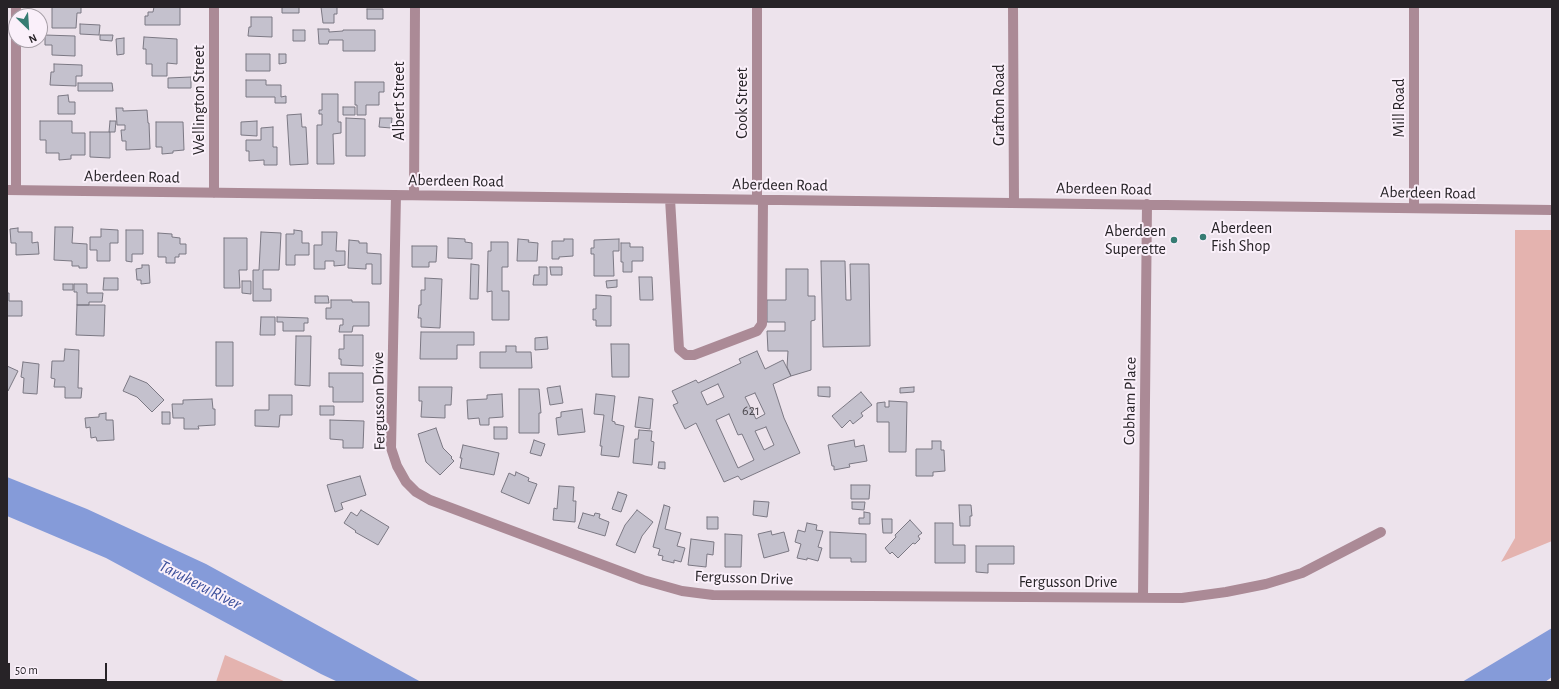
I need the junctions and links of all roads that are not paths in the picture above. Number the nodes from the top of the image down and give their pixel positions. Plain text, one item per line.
1 (16, 7) edge
2 (214, 7) edge
3 (414, 7) edge
4 (757, 7) edge
5 (1013, 7) edge
6 (1414, 7) edge
7 (11, 190) edge
8 (214, 193) junction
9 (414, 195) junction
10 (396, 196) junction
11 (670, 199) junction
12 (760, 200) junction
13 (1014, 203) junction
14 (1147, 204) junction
15 (1414, 208) junction
16 (1552, 210) edge
17 (1381, 532) dead end
18 (1143, 597) junction

1 - 7 street
2 - 8 street, Wellington Street
3 - 9 street, Albert Street
4 - 12 street, Cook Street
5 - 13 street, Grafton Road
6 - 15 street, Mill Road
7 - 8 street, Aberdeen Road
8 - 10 street, Aberdeen Road
9 - 10 street, Aberdeen Road
9 - 11 street, Aberdeen Road
10 - 18 street, Fergusson Drive
11 - 12 street, Aberdeen Road
11 - 12 street, Cook Street
12 - 13 street, Aberdeen Road
13 - 14 street, Aberdeen Road
14 - 15 street, Aberdeen Road
14 - 18 street, Cobham Place
15 - 16 street, Aberdeen Road
17 - 18 street, Fergusson Drive

